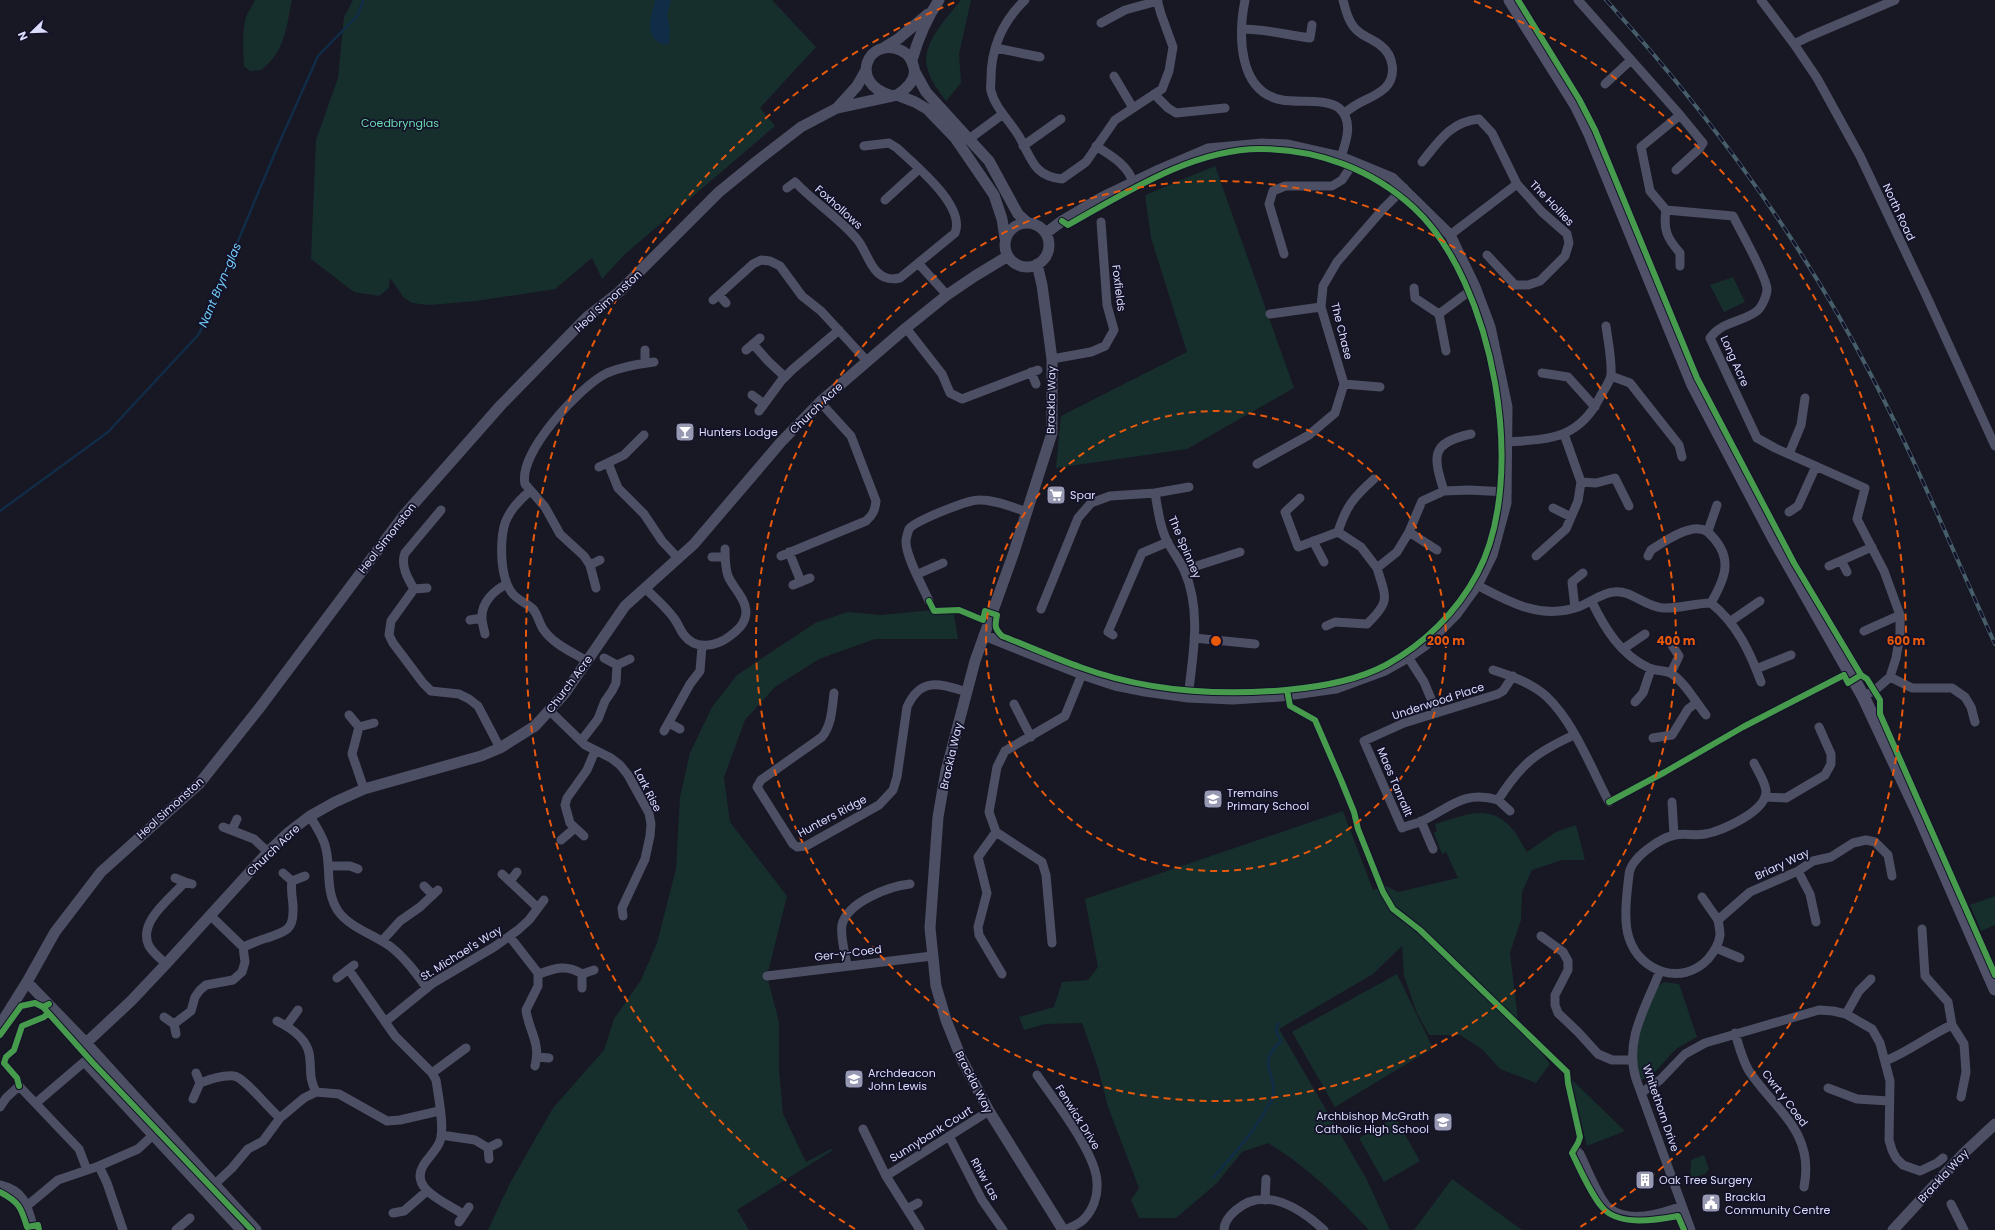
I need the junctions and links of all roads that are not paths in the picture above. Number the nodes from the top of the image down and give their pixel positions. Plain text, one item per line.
1 (939, 0) edge
2 (1025, 0) edge
3 (1158, 0) edge
4 (1245, 0) edge
5 (1343, 0) edge
6 (1510, 0) edge
7 (1578, 0) edge
8 (1760, 0) edge
9 (1895, 0) edge
10 (930, 13) junction
11 (1101, 23) dead end
12 (1312, 25) dead end
13 (1242, 29) junction
14 (1794, 44) junction
15 (884, 47) junction
16 (996, 48) junction
17 (1040, 57) dead end
18 (912, 60) junction
19 (1631, 60) junction
20 (866, 70) junction
21 (915, 72) junction
22 (1114, 76) dead end
23 (1605, 84) dead end
24 (1154, 94) junction
25 (893, 95) junction
26 (836, 108) junction
27 (1133, 108) junction
28 (1225, 108) dead end
29 (1003, 114) junction
30 (1344, 114) junction
31 (1680, 115) junction
32 (1061, 120) dead end
33 (969, 139) junction
34 (864, 146) dead end
35 (1023, 146) junction
36 (1096, 146) junction
37 (1341, 157) junction
38 (1354, 162) junction
39 (1422, 162) dead end
40 (919, 169) junction
41 (1676, 170) dead end
42 (1133, 182) junction
43 (1517, 184) junction
44 (787, 188) dead end
45 (1404, 188) junction
46 (885, 200) dead end
47 (1666, 210) junction
48 (1101, 222) dead end
49 (1028, 223) junction
50 (1046, 234) junction
51 (1450, 235) junction
52 (1005, 238) junction
53 (1284, 254) dead end
54 (1487, 255) dead end
55 (1008, 256) junction
56 (918, 263) junction
57 (1037, 264) junction
58 (1680, 266) dead end
59 (1475, 287) junction
60 (1414, 288) dead end
61 (947, 295) junction
62 (726, 304) dead end
63 (1321, 307) junction
64 (1270, 314) dead end
65 (1439, 314) junction
66 (1606, 326) dead end
67 (906, 328) junction
68 (839, 330) junction
69 (753, 344) dead end
70 (645, 350) dead end
71 (1446, 351) dead end
72 (1052, 359) junction
73 (867, 361) junction
74 (1542, 373) dead end
75 (1611, 376) junction
76 (785, 377) junction
77 (1036, 384) dead end
78 (1344, 384) junction
79 (1380, 387) dead end
80 (752, 395) dead end
81 (1805, 398) dead end
82 (820, 402) junction
83 (1595, 407) junction
84 (1471, 434) dead end
85 (1564, 434) junction
86 (644, 435) dead end
87 (1508, 442) junction
88 (1995, 446) edge
89 (1788, 454) junction
90 (1682, 458) dead end
91 (608, 463) junction
92 (1257, 464) dead end
93 (1816, 466) junction
94 (599, 467) dead end
95 (1374, 479) dead end
96 (1581, 482) junction
97 (1189, 487) dead end
98 (530, 491) junction
99 (1444, 491) junction
100 (1507, 492) junction
101 (1155, 493) junction
102 (1300, 498) dead end
103 (1717, 505) dead end
104 (1629, 506) dead end
105 (1553, 508) dead end
106 (441, 510) dead end
107 (1027, 512) junction
108 (1789, 512) dead end
109 (1572, 516) junction
110 (1708, 531) junction
111 (1338, 532) junction
112 (1409, 532) junction
113 (1313, 541) junction
114 (1168, 542) junction
115 (1872, 547) junction
116 (1437, 550) dead end
117 (1240, 552) dead end
118 (1536, 556) dead end
119 (1648, 556) dead end
120 (712, 557) dead end
121 (678, 558) junction
122 (600, 560) dead end
123 (1324, 562) dead end
124 (1842, 562) junction
125 (943, 563) dead end
126 (590, 565) junction
127 (1829, 566) dead end
128 (1377, 568) junction
129 (1184, 570) junction
130 (1847, 572) dead end
131 (1583, 573) dead end
132 (918, 574) junction
133 (810, 578) dead end
134 (507, 584) junction
135 (1477, 585) junction
136 (427, 588) dead end
137 (596, 588) dead end
138 (414, 589) junction
139 (646, 589) junction
140 (929, 601) dead end
141 (1760, 601) dead end
142 (1592, 602) junction
143 (1711, 603) junction
144 (1041, 608) dead end
145 (1575, 608) junction
146 (1900, 615) junction
147 (482, 618) junction
148 (470, 620) dead end
149 (1731, 621) junction
150 (1326, 626) dead end
151 (1864, 631) dead end
152 (485, 634) dead end
153 (1645, 634) dead end
154 (984, 635) junction
155 (1113, 635) dead end
156 (1194, 638) junction
157 (1668, 639) dead end
158 (1256, 644) dead end
159 (702, 646) junction
160 (1623, 650) junction
161 (1791, 655) dead end
162 (1408, 657) junction
163 (604, 658) dead end
164 (630, 659) dead end
165 (587, 660) junction
166 (616, 665) junction
167 (1651, 669) junction
168 (1756, 669) junction
169 (1493, 670) dead end
170 (1671, 673) junction
171 (1082, 674) junction
172 (1513, 676) junction
173 (1890, 677) junction
174 (1761, 682) dead end
175 (967, 692) junction
176 (834, 693) dead end
177 (1863, 696) junction
178 (1188, 697) junction
179 (1636, 702) dead end
180 (1696, 703) junction
181 (1014, 704) dead end
182 (550, 711) junction
183 (1437, 713) junction
184 (349, 715) dead end
185 (1706, 715) dead end
186 (374, 722) dead end
187 (1975, 722) dead end
188 (359, 727) junction
189 (1819, 727) dead end
190 (680, 729) dead end
191 (1574, 735) junction
192 (1031, 737) junction
193 (1653, 738) dead end
194 (581, 741) junction
195 (1364, 741) joint
196 (500, 748) junction
197 (596, 751) junction
198 (1754, 763) dead end
199 (364, 789) junction
200 (1765, 797) junction
201 (1498, 800) junction
202 (1609, 802) dead end
203 (1672, 802) dead end
204 (1510, 811) dead end
205 (310, 816) junction
206 (237, 819) dead end
207 (1421, 821) junction
208 (575, 828) junction
209 (996, 832) junction
210 (1674, 835) junction
211 (584, 836) dead end
212 (561, 840) dead end
213 (1433, 849) dead end
214 (268, 852) junction
215 (328, 866) junction
216 (1798, 871) junction
217 (517, 872) dead end
218 (283, 873) dead end
219 (502, 874) dead end
220 (305, 876) dead end
221 (1892, 876) dead end
222 (175, 878) dead end
223 (356, 878) dead end
224 (292, 881) junction
225 (510, 881) junction
226 (910, 884) dead end
227 (424, 886) dead end
228 (1702, 897) dead end
229 (544, 900) dead end
230 (538, 908) junction
231 (211, 916) junction
232 (623, 916) dead end
233 (1718, 920) junction
234 (1816, 922) dead end
235 (1922, 929) dead end
236 (1541, 936) dead end
237 (510, 937) junction
238 (382, 941) junction
239 (1052, 943) dead end
240 (244, 947) junction
241 (1716, 948) junction
242 (932, 956) junction
243 (1740, 958) dead end
244 (166, 964) junction
245 (847, 965) junction
246 (594, 970) dead end
247 (1660, 971) junction
248 (539, 974) junction
249 (582, 974) junction
250 (1002, 974) dead end
251 (767, 976) dead end
252 (337, 978) dead end
253 (1871, 979) dead end
254 (27, 982) junction
255 (427, 988) junction
256 (582, 988) dead end
257 (1995, 989) edge
258 (298, 1010) dead end
259 (1846, 1014) junction
260 (164, 1017) dead end
261 (277, 1021) dead end
262 (385, 1022) junction
263 (174, 1024) junction
264 (0, 1025) edge
265 (1952, 1025) junction
266 (287, 1026) junction
267 (1735, 1033) junction
268 (176, 1034) dead end
269 (86, 1044) junction
270 (464, 1054) dead end
271 (549, 1058) dead end
272 (1632, 1060) junction
273 (1885, 1061) junction
274 (196, 1073) dead end
275 (432, 1073) junction
276 (1038, 1075) dead end
277 (200, 1083) junction
278 (1828, 1088) dead end
279 (316, 1092) junction
280 (1641, 1092) junction
281 (1961, 1097) dead end
282 (193, 1099) dead end
283 (1889, 1101) junction
284 (36, 1103) junction
285 (0, 1107) edge
286 (439, 1111) junction
287 (989, 1112) junction
288 (280, 1118) junction
289 (1995, 1124) edge
290 (863, 1129) dead end
291 (153, 1135) junction
292 (441, 1135) junction
293 (949, 1136) junction
294 (498, 1143) dead end
295 (488, 1148) junction
296 (1575, 1149) dead end
297 (1943, 1158) dead end
298 (489, 1159) dead end
299 (99, 1166) junction
300 (87, 1170) junction
301 (886, 1176) junction
302 (1266, 1179) dead end
303 (215, 1184) junction
304 (0, 1185) edge
305 (1804, 1188) dead end
306 (426, 1191) junction
307 (1266, 1200) junction
308 (918, 1203) dead end
309 (1951, 1204) dead end
310 (28, 1205) junction
311 (1682, 1206) junction
312 (907, 1209) junction
313 (393, 1212) dead end
314 (464, 1214) dead end
315 (190, 1218) dead end
316 (1321, 1227) edge
317 (34, 1230) edge
318 (123, 1230) edge
319 (176, 1230) edge
320 (240, 1230) edge
321 (256, 1230) edge
322 (920, 1230) edge
323 (1003, 1230) edge
324 (1064, 1230) edge
325 (1224, 1230) edge
326 (1691, 1230) edge
327 (1893, 1230) edge
328 (1964, 1230) edge

1 - 10 street
2 - 16 street
3 - 11 street
3 - 24 street
4 - 13 street
5 - 30 street
6 - 177 main road
7 - 19 street
8 - 14 street, North Road
9 - 14 street
10 - 15 street
10 - 18 street
12 - 13 street
13 - 30 street
14 - 88 street, North Road
15 - 18 street
15 - 20 street
16 - 17 street
16 - 29 street
18 - 21 street
19 - 23 street
19 - 31 street
20 - 25 street
20 - 26 street, Heol Simonston
21 - 25 street
21 - 33 street
22 - 27 street
24 - 27 street
24 - 28 street
25 - 26 street, Heol Simonston
25 - 52 street
26 - 254 street, Heol Simonston
27 - 36 street
29 - 33 street
29 - 35 street
30 - 37 street
31 - 41 street
31 - 47 street
32 - 35 street
33 - 49 street
34 - 40 street, Foxhollows
35 - 36 street
36 - 42 street
37 - 38 street
37 - 42 street
38 - 45 street
38 - 53 street
39 - 43 street
40 - 46 street
40 - 56 street, Foxhollows
42 - 50 street
43 - 51 street
43 - 54 street, The Hollies
44 - 56 street, Foxhollows
45 - 51 street
45 - 63 street, The Chase
47 - 58 street
47 - 89 street, Long Acre
48 - 72 street, Foxfields
49 - 50 street
49 - 52 street
50 - 57 street
51 - 59 street
52 - 55 street
55 - 57 street
55 - 61 street, Church Acre
56 - 61 street
57 - 72 street, Brackla Way
59 - 65 street
59 - 87 street
60 - 65 street
61 - 67 street, Church Acre
62 - 68 street
63 - 64 street
63 - 78 street, The Chase
65 - 71 street
66 - 75 street
67 - 73 street, Church Acre
67 - 77 street
68 - 73 street
68 - 76 street
69 - 76 street
70 - 98 street
72 - 107 street, Brackla Way
73 - 82 street, Church Acre
74 - 83 street
75 - 83 street
75 - 90 street
76 - 80 street
78 - 79 street
78 - 92 street
81 - 89 street
82 - 121 street, Church Acre
82 - 133 street
83 - 85 street
84 - 99 street
85 - 87 street
85 - 96 street
86 - 91 street
87 - 100 street
89 - 93 street, Long Acre
91 - 94 street
91 - 121 street
93 - 108 street
93 - 115 street, Long Acre
95 - 111 street
96 - 104 street
96 - 109 street
97 - 101 street
98 - 126 street
98 - 134 street
99 - 100 street
99 - 112 street
100 - 135 street
101 - 114 street, The Spinney
101 - 144 street
102 - 113 street
103 - 110 street
105 - 109 street
106 - 138 street
107 - 132 street
107 - 154 street, Brackla Way
109 - 118 street
110 - 119 street
110 - 143 street
111 - 113 street
111 - 128 street
112 - 116 street
112 - 128 street
113 - 123 street
114 - 129 street, The Spinney
114 - 155 street
115 - 124 street
115 - 146 street, Long Acre
117 - 129 street
120 - 159 street
121 - 139 street, Church Acre
122 - 126 street
124 - 127 street
124 - 130 street
125 - 132 street
126 - 137 street
128 - 150 street
129 - 156 street, The Spinney
131 - 145 street
132 - 140 street
134 - 147 street
134 - 165 street
135 - 145 street
135 - 162 street
136 - 138 street
138 - 196 street
139 - 159 street
139 - 165 street, Church Acre
141 - 149 street
142 - 143 street
142 - 145 street
142 - 160 street
143 - 149 street
146 - 151 street
146 - 173 street, Long Acre
147 - 148 street
147 - 152 street
149 - 168 street
153 - 160 street
154 - 171 street
154 - 175 street, Brackla Way
156 - 158 street
156 - 178 street, The Spinney
157 - 170 street
159 - 190 street
160 - 167 street
161 - 168 street
162 - 178 street
162 - 183 street
163 - 166 street
164 - 166 street
165 - 182 street, Church Acre
166 - 194 street
167 - 170 street
167 - 179 street
168 - 174 street
169 - 172 street
170 - 180 street
171 - 178 street
171 - 192 street
172 - 183 street, Underwood Place
172 - 191 street
173 - 177 street
173 - 187 street
175 - 176 street, Hunters Ridge
175 - 242 street, Brackla Way
177 - 257 main road
180 - 185 street
180 - 193 street
181 - 192 street
182 - 194 street, Lark Rise
182 - 196 street, Church Acre
183 - 195 street, Underwood Place
184 - 188 street
186 - 188 street
188 - 199 street
189 - 200 street
191 - 201 street
191 - 202 street
192 - 209 street
194 - 197 street, Lark Rise
195 - 207 street, Maes Tanrallt
196 - 199 street, Church Acre
197 - 208 street
197 - 232 street, Lark Rise
198 - 200 street
199 - 205 street, Church Acre
200 - 210 street
201 - 204 street
201 - 207 street, Maes Tanrallt
203 - 210 street
205 - 214 street, Church Acre
205 - 215 street
206 - 214 street
207 - 213 street
208 - 211 street
208 - 212 street
209 - 239 street
209 - 250 street
210 - 247 street
214 - 231 street, Church Acre
215 - 223 street
215 - 238 street
216 - 221 street, Briary Way
216 - 233 street, Briary Way
216 - 234 street
217 - 225 street
218 - 224 street
219 - 225 street
220 - 224 street
222 - 244 street
224 - 240 street
225 - 230 street
226 - 245 street
227 - 238 street
228 - 233 street
229 - 230 street, St. Michael's Way
230 - 237 street, St. Michael's Way
231 - 240 street
231 - 244 street, Church Acre
233 - 241 street
235 - 265 street
236 - 272 street
237 - 248 street
237 - 255 street, St. Michael's Way
238 - 255 street
240 - 263 street
241 - 243 street
241 - 247 street
242 - 245 street, Ger-y-Coed
242 - 287 street, Brackla Way
244 - 269 street, Church Acre
245 - 251 street, Ger-y-Coed
246 - 249 street
247 - 272 street, Whitethorn Drive
248 - 249 street
248 - 271 street
249 - 256 street
252 - 262 street
253 - 259 street
254 - 264 street, Heol Simonston
254 - 269 street
255 - 262 street, St. Michael's Way
258 - 266 street
259 - 267 street
259 - 273 street
260 - 263 street
261 - 266 street
262 - 275 street
263 - 268 street
265 - 273 street
265 - 281 street
266 - 279 street
267 - 280 street
267 - 305 street, Cwrt y Coed
269 - 303 street
270 - 275 street
272 - 280 street, Whitethorn Drive
273 - 283 street
274 - 277 street
275 - 286 street
276 - 324 street, Fenwick Drive
277 - 282 street
277 - 288 street
278 - 283 street
279 - 286 street
279 - 288 street
280 - 311 street, Whitethorn Drive
283 - 297 street
284 - 285 street
284 - 291 street
284 - 300 street
286 - 292 street
287 - 293 street, Sunnybank Court
287 - 324 street, Brackla Way
288 - 303 street
289 - 327 street, Brackla Way
290 - 301 street, Sunnybank Court
291 - 299 street
291 - 320 street
292 - 295 street
292 - 306 street
293 - 301 street, Sunnybank Court
293 - 323 street, Rhiw Las
294 - 295 street
295 - 298 street
296 - 311 street
299 - 300 street
299 - 318 street
300 - 310 street
301 - 312 street, Sunnybank Court
302 - 307 street
303 - 321 street
304 - 310 street
306 - 313 street
306 - 314 street
307 - 316 street
307 - 325 street
308 - 312 street
309 - 328 street
310 - 317 street
311 - 326 street, Whitethorn Drive
312 - 322 street, Sunnybank Court
315 - 319 street

